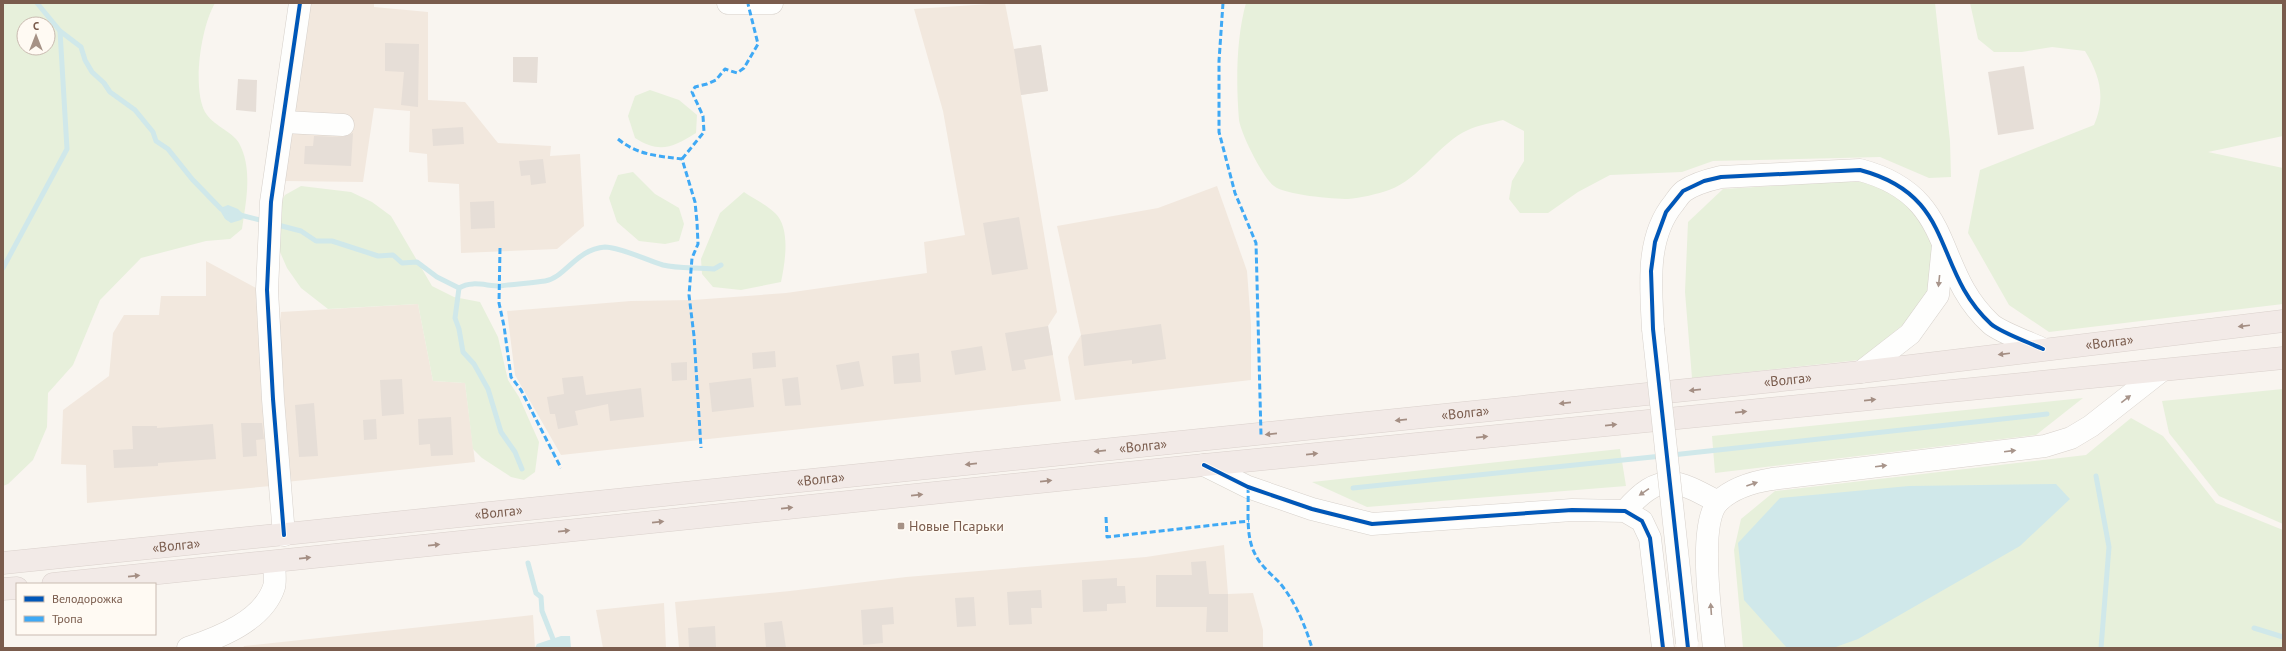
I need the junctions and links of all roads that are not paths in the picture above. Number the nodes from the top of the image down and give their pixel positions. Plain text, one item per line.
1 (300, 3) edge
2 (728, 3) edge
3 (772, 3) edge
4 (284, 122) junction
5 (343, 124) dead end
6 (1944, 242) junction
7 (2283, 321) edge
8 (2043, 349) junction
9 (2283, 358) edge
10 (1862, 372) junction
11 (2161, 372) junction
12 (1204, 465) junction
13 (1718, 502) junction
14 (1625, 511) junction
15 (284, 535) junction
16 (274, 562) junction
17 (3, 563) edge
18 (63, 583) edge
19 (16, 588) edge
20 (3, 589) edge
21 (1687, 645) edge
22 (188, 648) edge
23 (1663, 648) edge
24 (1714, 648) edge

1 - 4 street
2 - 3 street
4 - 5 street
4 - 15 street
6 - 8 street
6 -> 10 street
6 - 21 street, bridge
7 -> 8 highway, «Волга»
8 -> 10 highway, «Волга»
9 - 11 highway, «Волга»
10 -> 15 highway, «Волга»
12 -> 11 highway, «Волга»
13 -> 11 street
12 - 14 street
16 -> 12 highway, «Волга»
13 -> 14 street
24 -> 13 street
14 - 23 street
15 - 17 highway, «Волга»
18 -> 16 highway, «Волга»
16 - 22 street
19 - 20 highway

